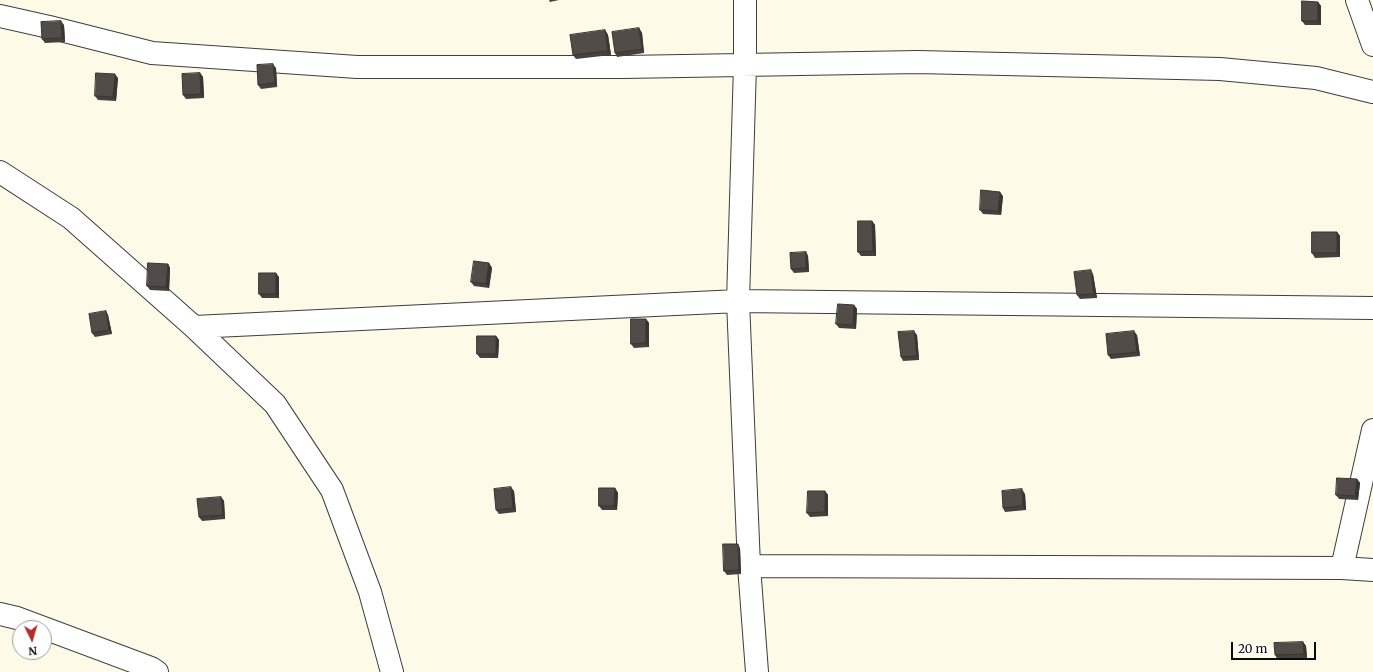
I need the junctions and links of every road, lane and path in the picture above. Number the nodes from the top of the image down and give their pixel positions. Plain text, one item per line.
1 (745, 0) edge
2 (1357, 0) edge
3 (0, 16) edge
4 (1373, 45) edge
5 (746, 65) junction
6 (1373, 92) edge
7 (0, 172) edge
8 (738, 302) junction
9 (1373, 308) edge
10 (194, 327) junction
11 (1373, 430) edge
12 (748, 566) junction
13 (1342, 568) junction
14 (1373, 570) edge
15 (0, 614) edge
16 (157, 672) edge
17 (392, 672) edge
18 (757, 672) edge

1 - 5 street
2 - 4 street
3 - 5 street
5 - 6 street
5 - 8 street
7 - 10 street
8 - 9 street
8 - 10 street
8 - 12 street
10 - 17 street
11 - 13 street
12 - 13 street
12 - 18 street
13 - 14 street
15 - 16 street

